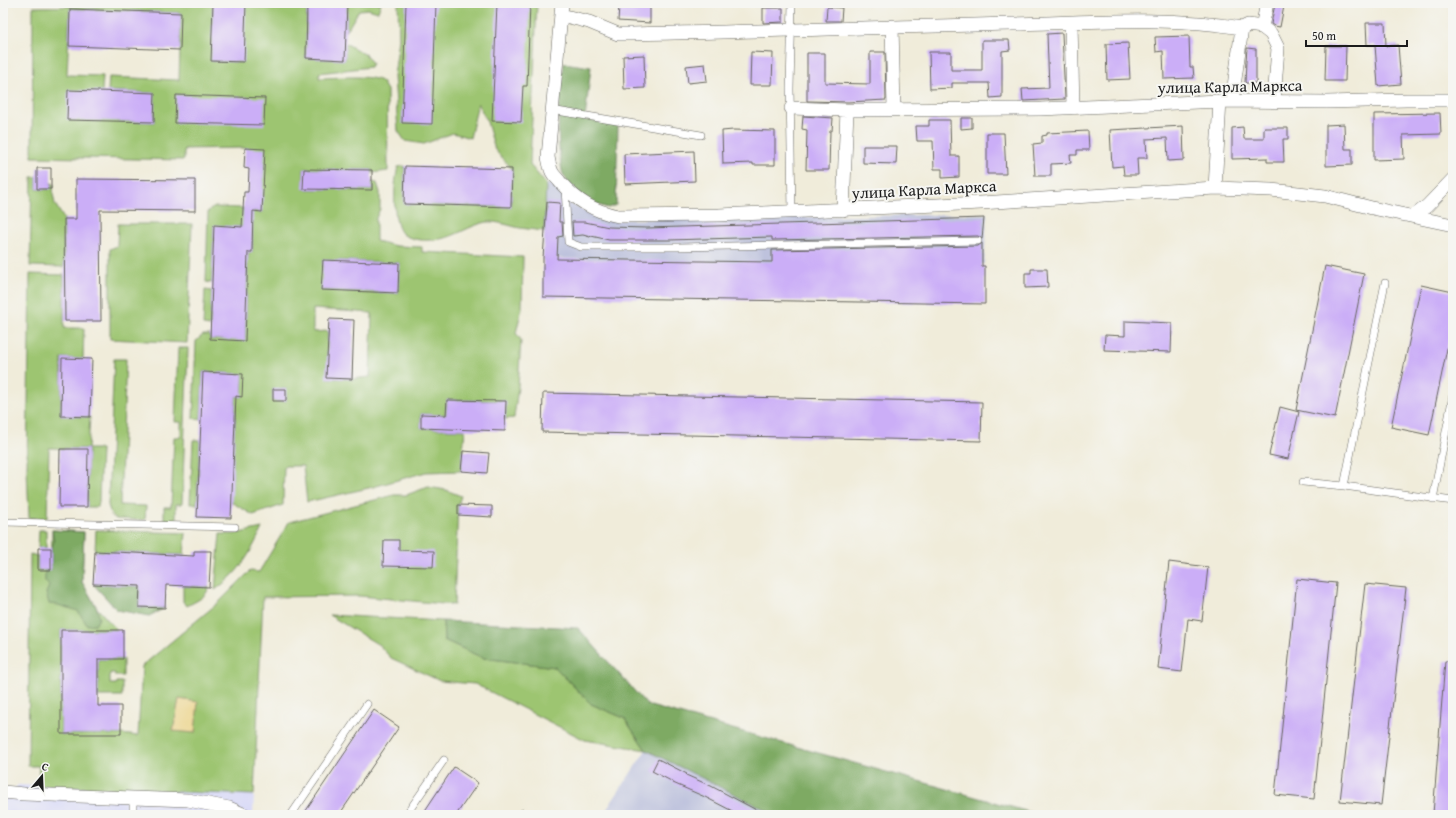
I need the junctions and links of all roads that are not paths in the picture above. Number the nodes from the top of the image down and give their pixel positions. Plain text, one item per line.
1 (792, 3) edge
2 (1267, 3) edge
3 (562, 9) edge
4 (1071, 23) junction
5 (892, 26) junction
6 (1262, 27) junction
7 (1242, 28) junction
8 (792, 30) junction
9 (1274, 100) junction
10 (1453, 100) edge
11 (1226, 101) junction
12 (791, 108) junction
13 (1073, 108) junction
14 (894, 109) junction
15 (551, 110) junction
16 (847, 110) junction
17 (701, 135) dead end
18 (1453, 178) edge
19 (565, 187) junction
20 (1215, 188) junction
21 (843, 210) junction
22 (792, 212) junction
23 (1414, 216) junction
24 (1453, 225) edge
25 (978, 241) dead end
26 (1385, 283) dead end
27 (1453, 395) edge
28 (1303, 482) dead end
29 (1344, 486) junction
30 (1433, 499) junction
31 (1453, 501) edge
32 (3, 522) edge
33 (235, 527) dead end
34 (367, 704) dead end
35 (444, 760) dead end
36 (3, 792) edge
37 (133, 797) junction
38 (133, 815) edge
39 (245, 815) edge
40 (291, 815) edge
41 (406, 815) edge

1 - 8 lane
2 - 6 street
3 - 8 street, улица Карла Маркса
3 - 15 street, улица Карла Маркса
4 - 5 street, улица Карла Маркса
4 - 7 street, улица Карла Маркса
4 - 13 street
5 - 8 street, улица Карла Маркса
5 - 14 street
6 - 7 street, улица Карла Маркса
6 - 9 street
7 - 11 street
8 - 12 lane
9 - 10 street, улица Карла Маркса
9 - 11 street, улица Карла Маркса
11 - 13 street, улица Карла Маркса
11 - 20 street
12 - 16 street, улица Карла Маркса
12 - 22 lane
13 - 14 street, улица Карла Маркса
14 - 16 street, улица Карла Маркса
15 - 17 lane
15 - 19 street, улица Карла Маркса
16 - 21 street
18 - 23 street
19 - 22 street, улица Карла Маркса
19 - 25 lane
20 - 21 street, улица Карла Маркса
20 - 23 street, улица Карла Маркса
21 - 22 street, улица Карла Маркса
23 - 24 street, улица Карла Маркса
26 - 29 lane
27 - 30 lane
28 - 29 lane
29 - 30 lane
30 - 31 lane
32 - 33 lane
34 - 40 lane
35 - 41 lane
36 - 37 street
37 - 38 lane
37 - 39 street

